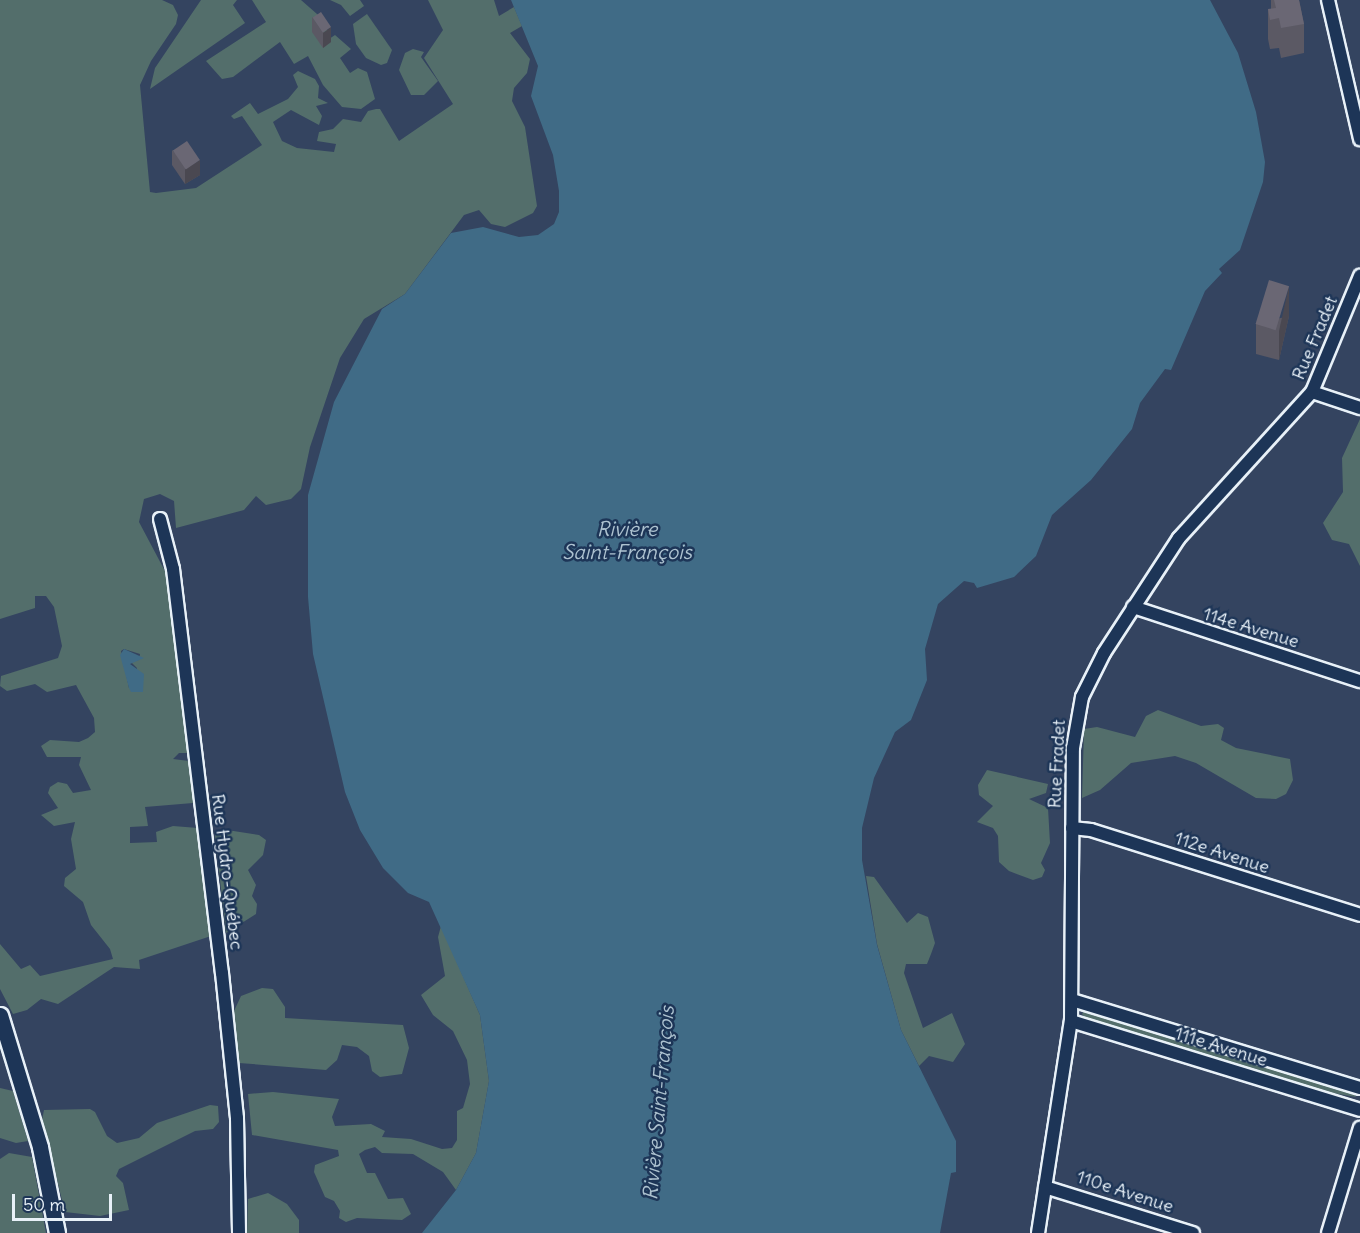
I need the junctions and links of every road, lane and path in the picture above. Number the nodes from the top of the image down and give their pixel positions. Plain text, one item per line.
1 (1328, 0) edge
2 (1360, 139) edge
3 (1360, 276) edge
4 (1312, 392) junction
5 (1360, 408) edge
6 (160, 519) dead end
7 (1132, 608) junction
8 (1360, 681) edge
9 (1072, 828) junction
10 (1360, 915) edge
11 (1072, 1000) junction
12 (0, 1015) edge
13 (1071, 1022) junction
14 (1360, 1088) edge
15 (1360, 1110) edge
16 (1360, 1128) edge
17 (1045, 1187) junction
18 (57, 1233) edge
19 (239, 1233) edge
20 (1038, 1233) edge
21 (1193, 1233) edge
22 (1328, 1233) edge

1 - 2 street
3 - 4 street, Rue Fradet
4 - 5 street
4 - 7 street, Rue Fradet
6 - 19 street, Rue Hydro-Québec
7 - 8 street, 114e Avenue
7 - 9 street, Rue Fradet
9 - 10 street, 112e Avenue
9 - 11 street, Rue Fradet
11 - 13 street, Rue Fradet
11 - 14 street, 111e Avenue
12 - 18 street
13 - 15 street, 111e Avenue
13 - 17 street, Rue Fradet
16 - 22 street
17 - 20 street, Rue Fradet
17 - 21 street, 110e Avenue

